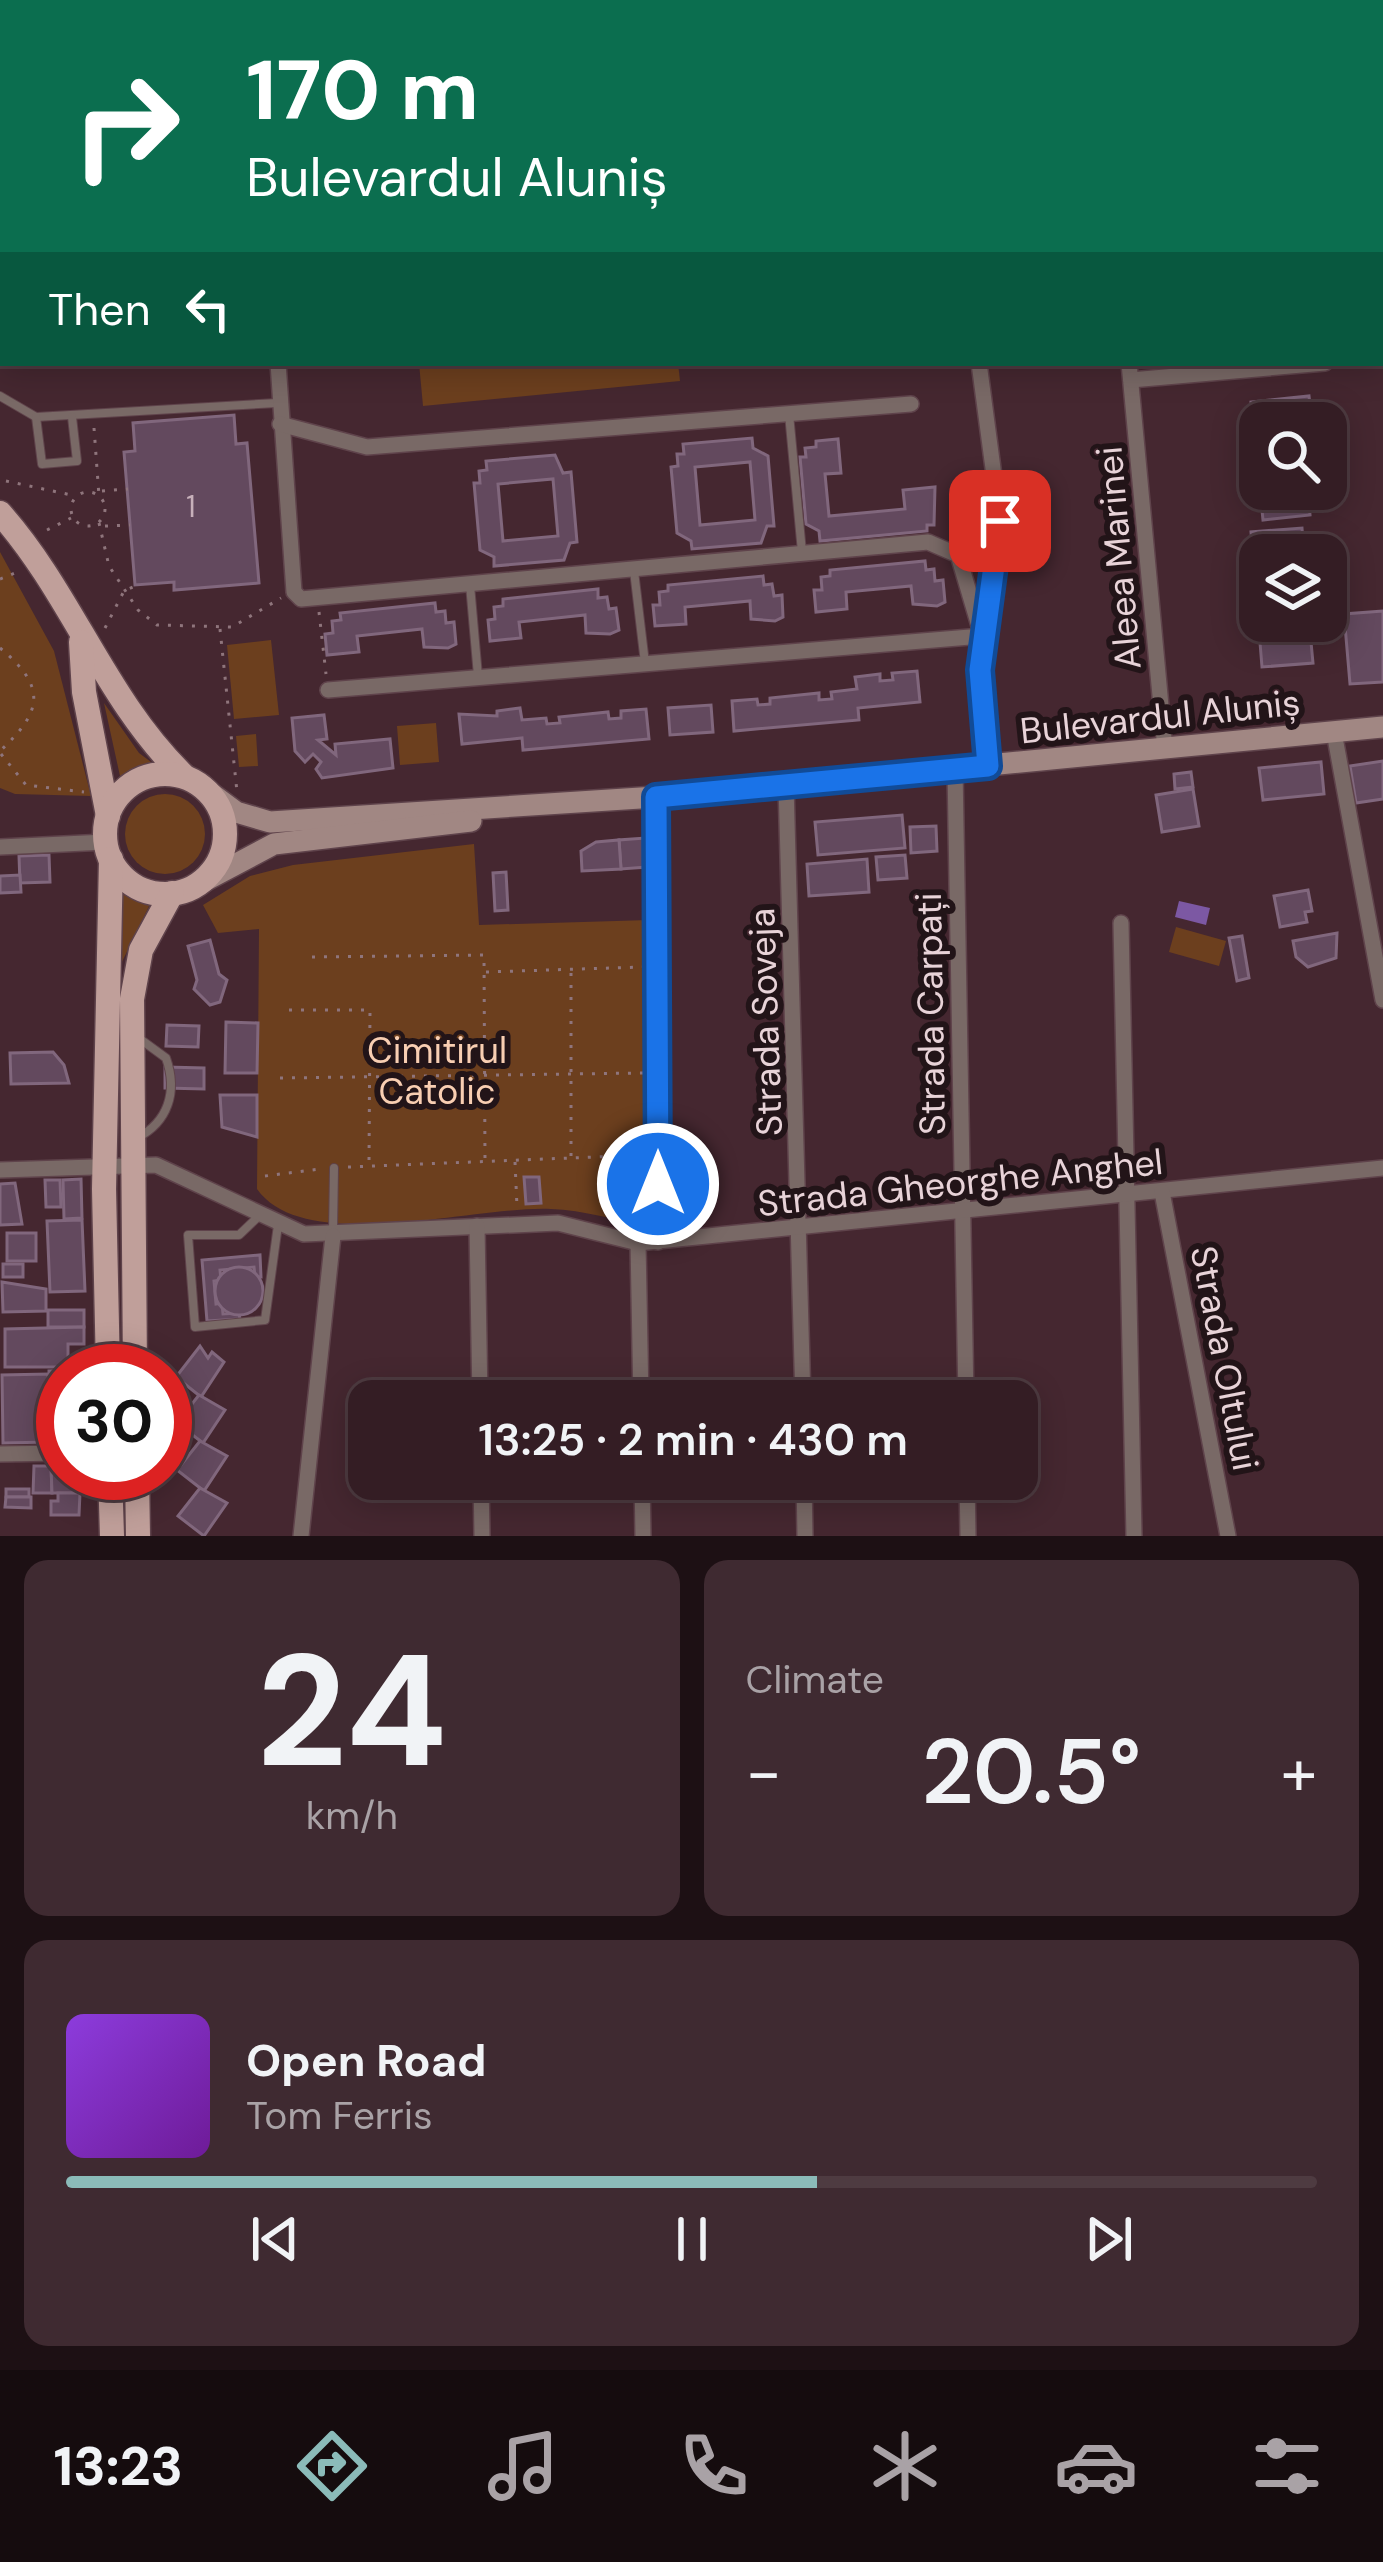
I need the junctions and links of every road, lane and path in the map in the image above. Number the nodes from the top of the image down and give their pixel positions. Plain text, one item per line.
1 (278, 366) edge
2 (979, 366) edge
3 (1260, 366) edge
4 (1130, 372) edge
5 (0, 395) edge
6 (277, 403) junction
7 (911, 404) dead end
8 (92, 414) junction
9 (789, 414) junction
10 (71, 416) junction
11 (36, 417) junction
12 (280, 424) junction
13 (6, 481) dead end
14 (128, 489) dead end
15 (100, 494) junction
16 (77, 496) junction
17 (0, 513) edge
18 (73, 517) junction
19 (101, 525) junction
20 (130, 525) dead end
21 (47, 530) dead end
22 (802, 554) junction
23 (634, 569) junction
24 (470, 584) junction
25 (135, 586) dead end
26 (124, 591) junction
27 (294, 592) junction
28 (318, 598) junction
29 (105, 628) dead end
30 (220, 629) junction
31 (982, 636) junction
32 (81, 640) junction
33 (0, 648) edge
34 (645, 664) junction
35 (478, 678) junction
36 (328, 690) joint
37 (1383, 728) edge
38 (1334, 732) junction
39 (1165, 749) junction
40 (0, 751) edge
41 (988, 766) junction
42 (955, 770) junction
43 (192, 781) junction
44 (786, 785) junction
45 (238, 794) dead end
46 (656, 797) junction
47 (107, 828) junction
48 (0, 847) edge
49 (182, 890) junction
50 (1121, 923) dead end
51 (313, 957) dead end
52 (645, 967) dead end
53 (571, 968) junction
54 (486, 972) junction
55 (1381, 978) edge
56 (1383, 1000) edge
57 (289, 1010) dead end
58 (130, 1032) junction
59 (645, 1073) dead end
60 (571, 1074) junction
61 (485, 1076) junction
62 (371, 1077) junction
63 (280, 1078) dead end
64 (646, 1155) dead end
65 (122, 1158) junction
66 (571, 1158) junction
67 (515, 1160) junction
68 (485, 1162) junction
69 (369, 1166) junction
70 (334, 1168) junction
71 (1383, 1168) edge
72 (0, 1170) edge
73 (265, 1176) dead end
74 (1162, 1192) junction
75 (1130, 1195) junction
76 (964, 1213) junction
77 (261, 1214) junction
78 (279, 1222) junction
79 (518, 1225) junction
80 (477, 1226) junction
81 (801, 1230) junction
82 (333, 1236) junction
83 (658, 1242) junction
84 (638, 1243) junction
85 (110, 1344) edge
86 (133, 1344) edge
87 (480, 1380) edge
88 (641, 1380) edge
89 (803, 1380) edge
90 (966, 1380) edge
91 (0, 1454) edge
92 (36, 1454) edge
93 (111, 1500) edge
94 (137, 1500) edge
95 (481, 1500) edge
96 (642, 1500) edge
97 (804, 1500) edge
98 (967, 1500) edge
99 (112, 1536) edge
100 (138, 1536) edge
101 (301, 1536) edge
102 (482, 1536) edge
103 (643, 1536) edge
104 (805, 1536) edge
105 (968, 1536) edge
106 (1134, 1536) edge
107 (1228, 1536) edge

1 - 6 street
2 - 31 street
3 - 4 street
4 - 39 street, Aleea Marinei
5 - 11 lane
6 - 8 lane
6 - 12 street
7 - 9 street
8 - 10 lane
8 - 15 path
9 - 12 street
9 - 22 lane
10 - 11 lane
10 - 11 lane
12 - 27 street
13 - 16 path
14 - 15 path
15 - 16 path
15 - 19 path
16 - 18 path
17 - 32 main road
18 - 19 path
18 - 21 path
19 - 20 path
19 - 26 path
22 - 23 street
22 - 31 street
23 - 24 street
23 - 34 lane
24 - 28 street
24 - 35 lane
25 - 26 path
26 - 29 path
26 - 30 path
27 - 28 street
27 - 30 path
28 - 36 path
30 - 45 path
31 - 34 street
31 - 41 street
32 - 43 main road
32 - 47 main road
33 - 40 path
34 - 35 street
35 - 36 street
37 - 38 main road, Bulevardul Aluniș
38 - 39 main road, Bulevardul Aluniș
38 - 55 street
39 - 41 main road, Bulevardul Aluniș
40 - 47 path
41 - 42 main road, Bulevardul Aluniș
42 - 44 main road, Bulevardul Aluniș
42 - 76 street, Strada Carpați
43 - 46 main road, Bulevardul Aluniș
43 - 47 main road
43 - 49 main road
44 - 46 main road, Bulevardul Aluniș
44 - 81 street, Strada Soveja
46 - 49 main road, Bulevardul Aluniș
46 - 83 street
47 - 48 street
47 - 49 main road
47 - 65 main road
49 - 58 main road
50 - 75 street
51 - 54 path
52 - 53 path
53 - 54 path
53 - 60 path
54 - 61 path
55 - 56 street
57 - 62 path
58 - 65 main road
58 - 65 lane
59 - 60 path
60 - 61 path
60 - 66 path
61 - 62 path
61 - 68 path
62 - 63 path
62 - 69 path
64 - 66 path
65 - 72 street, Strada Gheorghe Anghel
65 - 77 street, Strada Gheorghe Anghel
65 - 85 main road
65 - 86 main road
66 - 67 path
67 - 68 path
67 - 79 path
68 - 69 path
69 - 70 path
70 - 73 path
70 - 82 lane
71 - 74 street, Strada Gheorghe Anghel
74 - 75 street, Strada Gheorghe Anghel
74 - 107 street, Strada Oltului
75 - 76 street, Strada Gheorghe Anghel
75 - 106 street
76 - 81 street, Strada Gheorghe Anghel
76 - 90 street, Strada Carpați
77 - 78 street, Strada Gheorghe Anghel
77 - 78 lane
78 - 82 street, Strada Gheorghe Anghel
79 - 80 street, Strada Gheorghe Anghel
79 - 84 street, Strada Gheorghe Anghel
80 - 82 street, Strada Gheorghe Anghel
80 - 87 street
81 - 83 street, Strada Gheorghe Anghel
81 - 89 street, Strada Soveja
82 - 101 street
83 - 84 street, Strada Gheorghe Anghel
84 - 88 street
91 - 92 street
93 - 99 main road
94 - 100 main road
95 - 102 street
96 - 103 street
97 - 104 street
98 - 105 street

